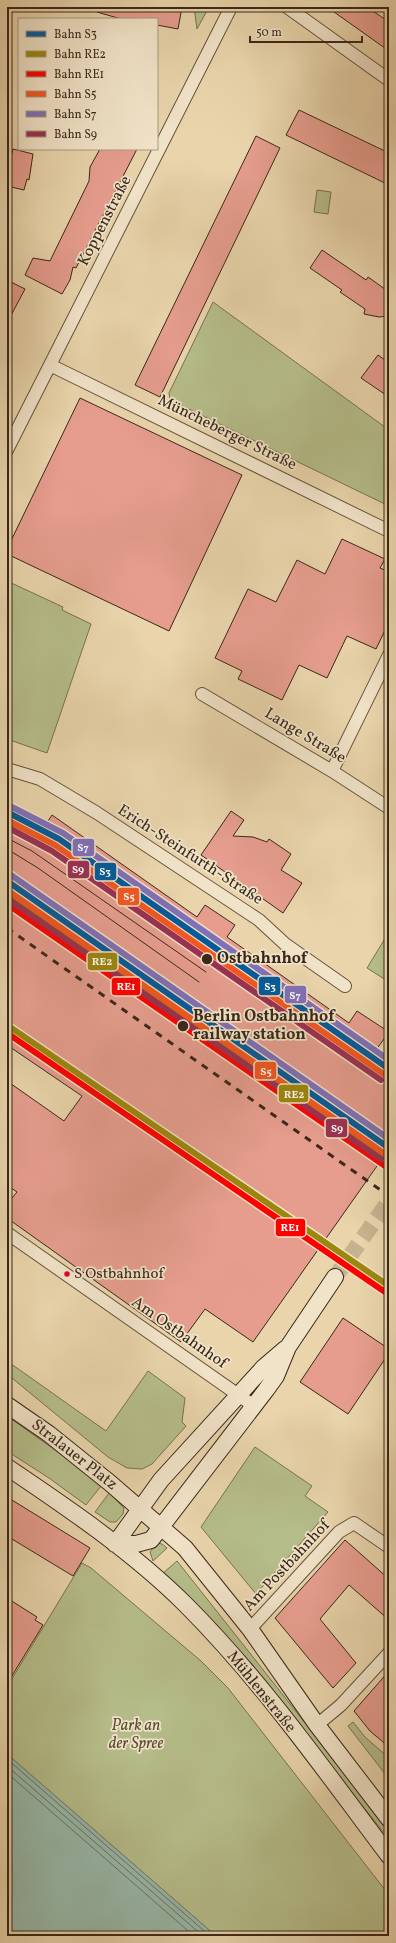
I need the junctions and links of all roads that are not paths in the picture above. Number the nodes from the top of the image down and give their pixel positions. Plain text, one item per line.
1 (231, 7) edge
2 (287, 7) edge
3 (389, 80) edge
4 (50, 364) junction
5 (7, 450) edge
6 (389, 531) edge
7 (389, 655) edge
8 (202, 694) dead end
9 (7, 769) edge
10 (332, 771) junction
11 (389, 808) edge
12 (346, 986) dead end
13 (7, 1232) edge
14 (335, 1277) tunnel mouth
15 (288, 1347) junction
16 (240, 1396) junction
17 (7, 1405) edge
18 (254, 1406) junction
19 (7, 1467) edge
20 (140, 1508) junction
21 (162, 1528) junction
22 (114, 1544) junction
23 (389, 1546) edge
24 (250, 1629) junction
25 (389, 1653) edge
26 (317, 1725) junction
27 (389, 1819) edge
28 (389, 1856) edge

1 - 4 street, Koppenstraße
2 - 3 street
4 - 5 street, Koppenstraße
4 - 6 street, Müncheberger Straße
7 - 10 street
8 - 10 street, Lange Straße
9 - 12 street, Erich-Steinfurth-Straße
10 - 11 street, Lange Straße
13 - 16 street, Am Ostbahnhof
14 - 15 main road
15 - 16 main road
15 - 18 main road
16 - 18 street, Am Ostbahnhof
16 - 20 main road
17 - 20 main road, Stralauer Platz
18 - 21 main road
19 - 22 main road
20 - 21 main road, Mühlenstraße
20 - 22 main road
21 - 22 main road
21 - 24 main road, Mühlenstraße
22 - 28 main road, Mühlenstraße
23 - 24 street, Am Postbahnhof
24 - 26 main road, Mühlenstraße
25 - 26 street
26 - 27 main road, Mühlenstraße

